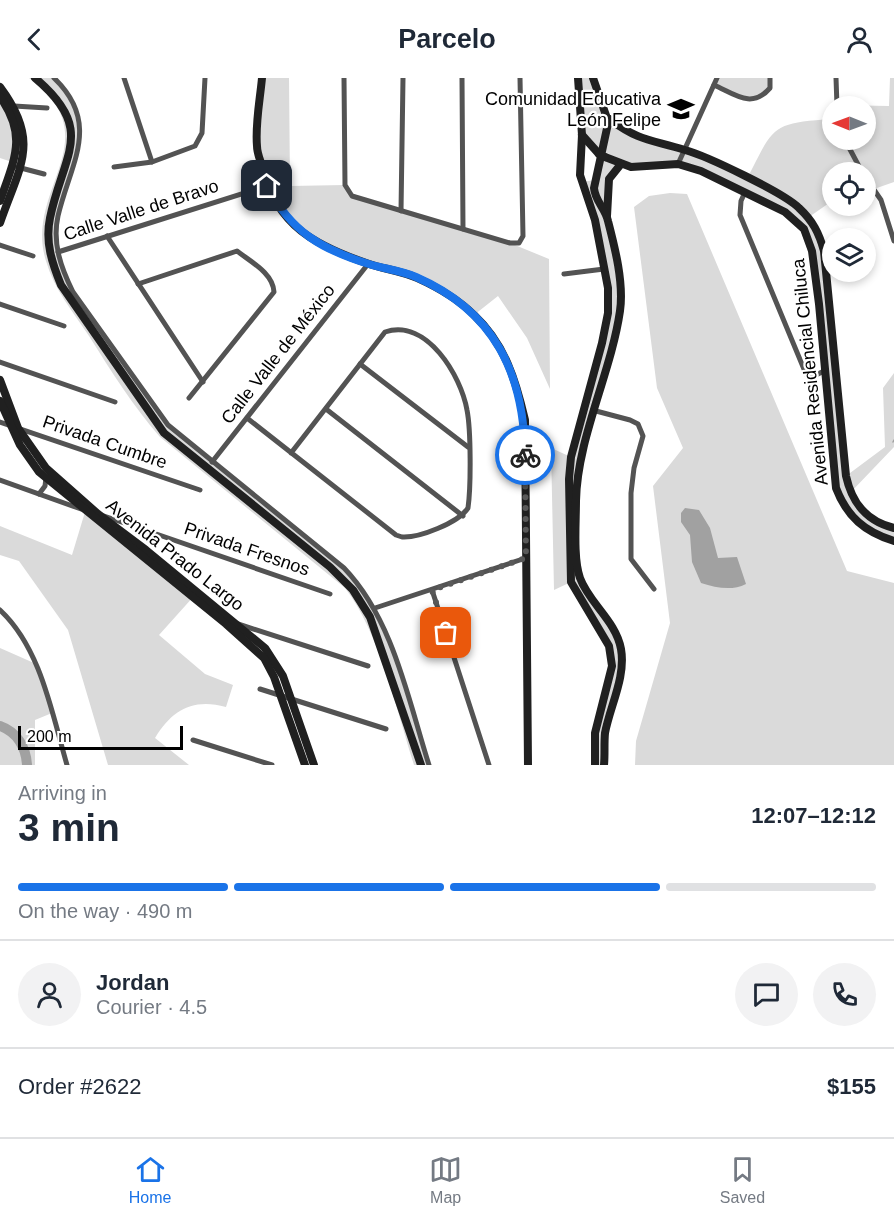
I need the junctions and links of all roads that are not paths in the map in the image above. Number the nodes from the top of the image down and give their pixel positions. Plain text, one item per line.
1 (34, 78) edge
2 (54, 78) edge
3 (124, 78) edge
4 (205, 78) edge
5 (262, 78) edge
6 (344, 78) edge
7 (403, 78) edge
8 (462, 78) edge
9 (520, 78) edge
10 (578, 78) edge
11 (593, 78) edge
12 (717, 78) edge
13 (770, 78) edge
14 (836, 78) edge
15 (714, 85) junction
16 (0, 87) edge
17 (597, 95) junction
18 (837, 96) edge
19 (3, 98) edge
20 (580, 99) junction
21 (14, 106) junction
22 (47, 108) dead end
23 (609, 119) junction
24 (585, 143) junction
25 (685, 150) junction
26 (152, 162) junction
27 (621, 164) junction
28 (678, 164) junction
29 (15, 167) junction
30 (114, 167) dead end
31 (44, 174) dead end
32 (267, 186) junction
33 (746, 192) junction
34 (876, 193) edge
35 (0, 201) edge
36 (401, 211) junction
37 (607, 218) junction
38 (0, 223) edge
39 (463, 229) junction
40 (107, 236) junction
41 (894, 238) edge
42 (0, 245) edge
43 (58, 252) junction
44 (33, 256) dead end
45 (368, 264) junction
46 (604, 269) junction
47 (564, 274) dead end
48 (138, 284) junction
49 (0, 304) edge
50 (64, 326) dead end
51 (0, 362) edge
52 (360, 364) junction
53 (826, 370) junction
54 (0, 380) edge
55 (203, 382) junction
56 (189, 398) dead end
57 (0, 401) edge
58 (115, 402) dead end
59 (326, 409) junction
60 (596, 411) junction
61 (247, 418) junction
62 (0, 422) edge
63 (14, 427) junction
64 (468, 447) junction
65 (291, 453) junction
66 (212, 462) junction
67 (46, 478) junction
68 (0, 480) edge
69 (200, 490) dead end
70 (39, 494) junction
71 (85, 510) junction
72 (98, 514) junction
73 (463, 516) junction
74 (135, 527) junction
75 (894, 528) edge
76 (131, 538) junction
77 (894, 541) edge
78 (526, 558) junction
79 (573, 559) junction
80 (654, 589) dead end
81 (432, 590) junction
82 (330, 594) dead end
83 (375, 608) junction
84 (0, 610) edge
85 (237, 623) junction
86 (226, 624) junction
87 (368, 666) dead end
88 (260, 689) dead end
89 (281, 696) junction
90 (292, 700) junction
91 (386, 729) dead end
92 (193, 740) dead end
93 (67, 765) edge
94 (272, 765) edge
95 (305, 765) edge
96 (314, 765) edge
97 (421, 765) edge
98 (429, 765) edge
99 (489, 765) edge
100 (528, 765) edge
101 (595, 765) edge
102 (604, 765) edge

1 - 97 street
2 - 43 street
3 - 26 street
4 - 26 street
5 - 32 street
6 - 36 street
7 - 36 street
8 - 39 street
9 - 39 street
10 - 20 street
11 - 17 street
12 - 15 street
13 - 15 street
14 - 18 street
15 - 25 street
16 - 19 street
17 - 20 street
17 - 23 street
19 - 21 street
19 - 29 street
20 - 24 street
21 - 22 street
21 - 29 street
23 - 25 street, Avenida Residencial Chiluca
23 - 37 street
24 - 27 street, Avenida Residencial Chiluca
24 - 46 street
25 - 28 street
25 - 75 street, Avenida Residencial Chiluca
26 - 30 street
27 - 28 street, Avenida Residencial Chiluca
27 - 37 street
28 - 33 street, Avenida Residencial Chiluca
29 - 31 street
29 - 35 street
29 - 38 street
32 - 40 street, Calle Valle de Bravo
32 - 45 street
33 - 53 street, Avenida Residencial Chiluca
33 - 53 street
34 - 41 street
36 - 39 street
37 - 60 street
40 - 43 street, Calle Valle de Bravo
40 - 48 street
42 - 44 street
43 - 66 street
45 - 61 street, Calle Valle de México
45 - 78 street
46 - 47 street
46 - 79 street
48 - 55 street
48 - 55 street
49 - 50 street
51 - 58 street
52 - 59 street
52 - 64 street
52 - 64 street
53 - 77 street, Avenida Residencial Chiluca
54 - 63 street, Avenida Prado Largo
55 - 56 street
57 - 63 street, Avenida Prado Largo
59 - 65 street
59 - 73 street
60 - 79 street
60 - 80 street
61 - 65 street
61 - 66 street, Calle Valle de México
62 - 63 street, Privada Cumbre
63 - 67 street, Avenida Prado Largo
63 - 69 street, Privada Cumbre
63 - 72 street, Avenida Prado Largo
64 - 73 street
65 - 73 street
66 - 83 street
67 - 70 street
67 - 71 street, Avenida Prado Largo
68 - 70 street, Privada Fresnos
70 - 71 street, Privada Fresnos
71 - 72 street, Privada Fresnos
71 - 86 street, Avenida Prado Largo
72 - 74 street, Privada Fresnos
72 - 76 street, Avenida Prado Largo
74 - 76 street
74 - 82 street, Privada Fresnos
76 - 85 street, Avenida Prado Largo
78 - 81 street
78 - 100 street
79 - 101 street
79 - 102 street
81 - 83 street
81 - 99 street
83 - 98 street
84 - 93 street
85 - 86 street
85 - 87 street
85 - 90 street, Avenida Prado Largo
86 - 89 street, Avenida Prado Largo
88 - 89 street
89 - 90 street
89 - 95 street, Avenida Prado Largo
90 - 91 street
90 - 96 street, Avenida Prado Largo
92 - 94 street

